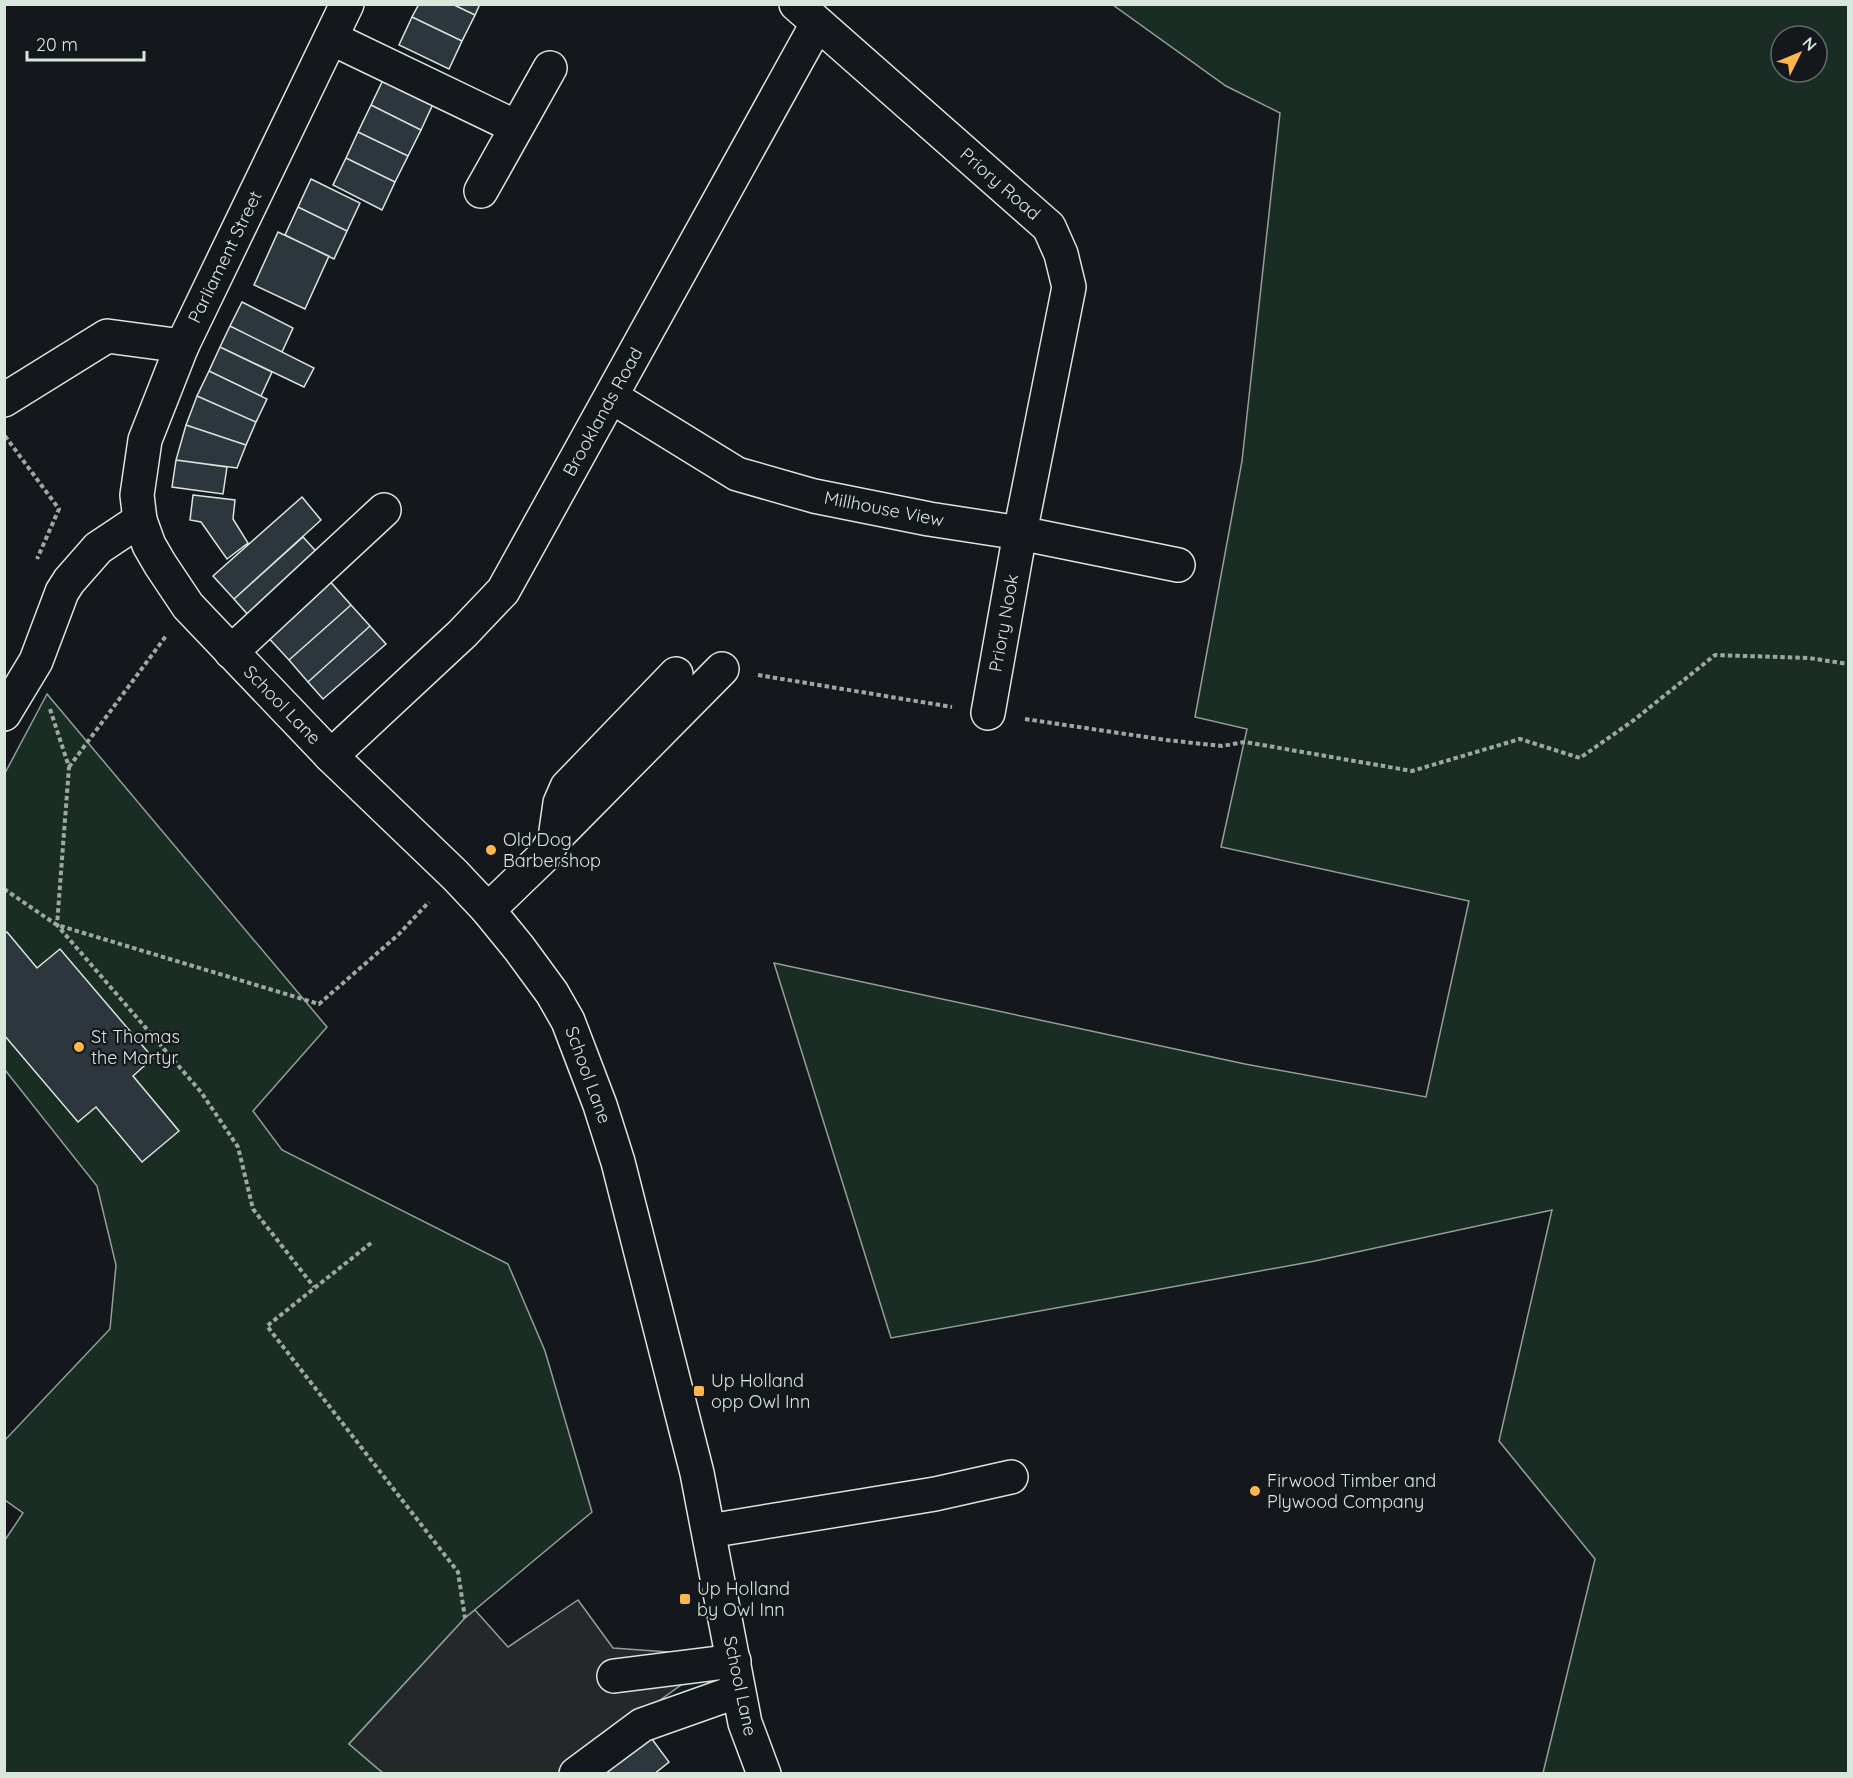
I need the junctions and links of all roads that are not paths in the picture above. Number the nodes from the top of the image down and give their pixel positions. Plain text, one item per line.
1 (347, 4) edge
2 (807, 14) edge
3 (331, 38) junction
4 (550, 68) dead end
5 (516, 127) junction
6 (482, 191) dead end
7 (182, 346) junction
8 (612, 397) junction
9 (4, 400) edge
10 (384, 510) dead end
11 (140, 520) junction
12 (1020, 533) junction
13 (1178, 566) dead end
14 (231, 652) junction
15 (722, 669) road end
16 (676, 674) dead end
17 (988, 713) road end
18 (4, 714) edge
19 (331, 756) junction
20 (555, 838) junction
21 (488, 910) junction
22 (1011, 1477) dead end
23 (709, 1531) junction
24 (614, 1676) dead end
25 (736, 1676) junction
26 (576, 1773) edge
27 (764, 1773) edge

1 - 3 street, Parliament Street
2 - 8 street, Brooklands Road
2 - 12 street, Priory Road
3 - 5 street
3 - 7 street, Parliament Street
4 - 5 street
5 - 6 street
7 - 9 street
7 - 11 street, Parliament Street
8 - 12 street, Millhouse View
8 - 19 street, Brooklands Road
10 - 14 street
11 - 14 street, School Lane
11 - 18 street
12 - 13 street, Millhouse View
12 - 17 street, Priory Nook
14 - 19 street, School Lane
15 - 20 street
16 - 20 street
19 - 21 street, School Lane
20 - 21 street
21 - 23 street, School Lane
22 - 23 street
23 - 25 street, School Lane
24 - 25 street
25 - 26 street
25 - 27 street, School Lane

